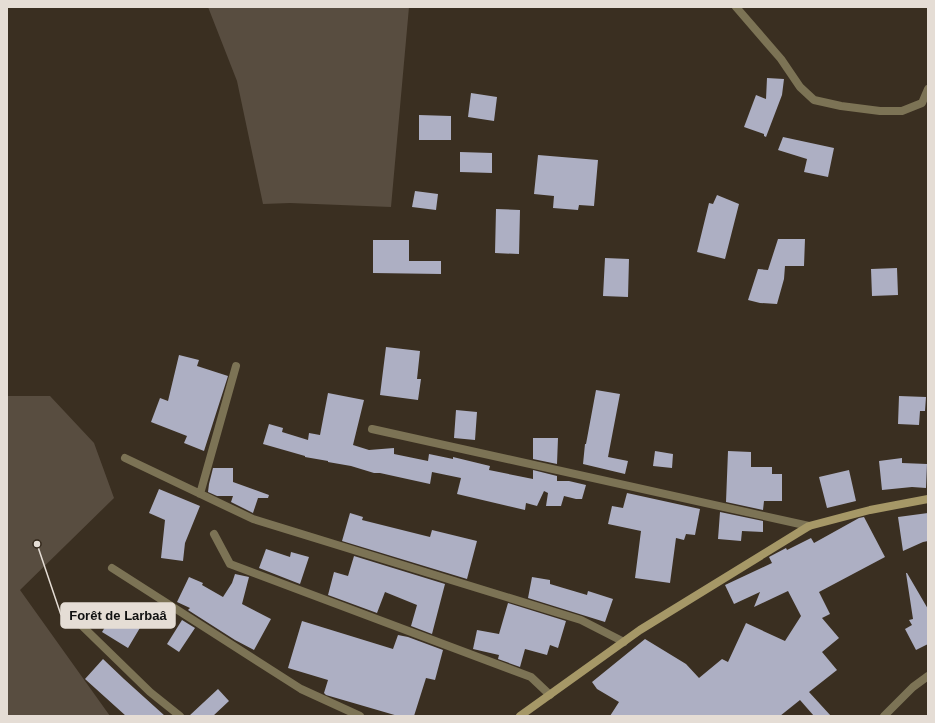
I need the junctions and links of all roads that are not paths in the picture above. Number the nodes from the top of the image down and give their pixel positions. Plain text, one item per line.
1 (736, 7) edge
2 (928, 89) edge
3 (236, 366) dead end
4 (372, 429) dead end
5 (125, 458) dead end
6 (200, 494) junction
7 (928, 499) edge
8 (809, 526) junction
9 (214, 534) dead end
10 (112, 568) dead end
11 (76, 620) dead end
12 (624, 642) junction
13 (928, 676) edge
14 (550, 694) junction
15 (523, 715) edge
16 (180, 716) edge
17 (360, 716) edge
18 (884, 716) edge

1 - 2 street
3 - 6 street
4 - 8 street
5 - 6 street
6 - 12 street
7 - 8 street
8 - 12 street
9 - 14 street
10 - 17 street
11 - 16 street
12 - 14 street
13 - 18 street
14 - 15 street

